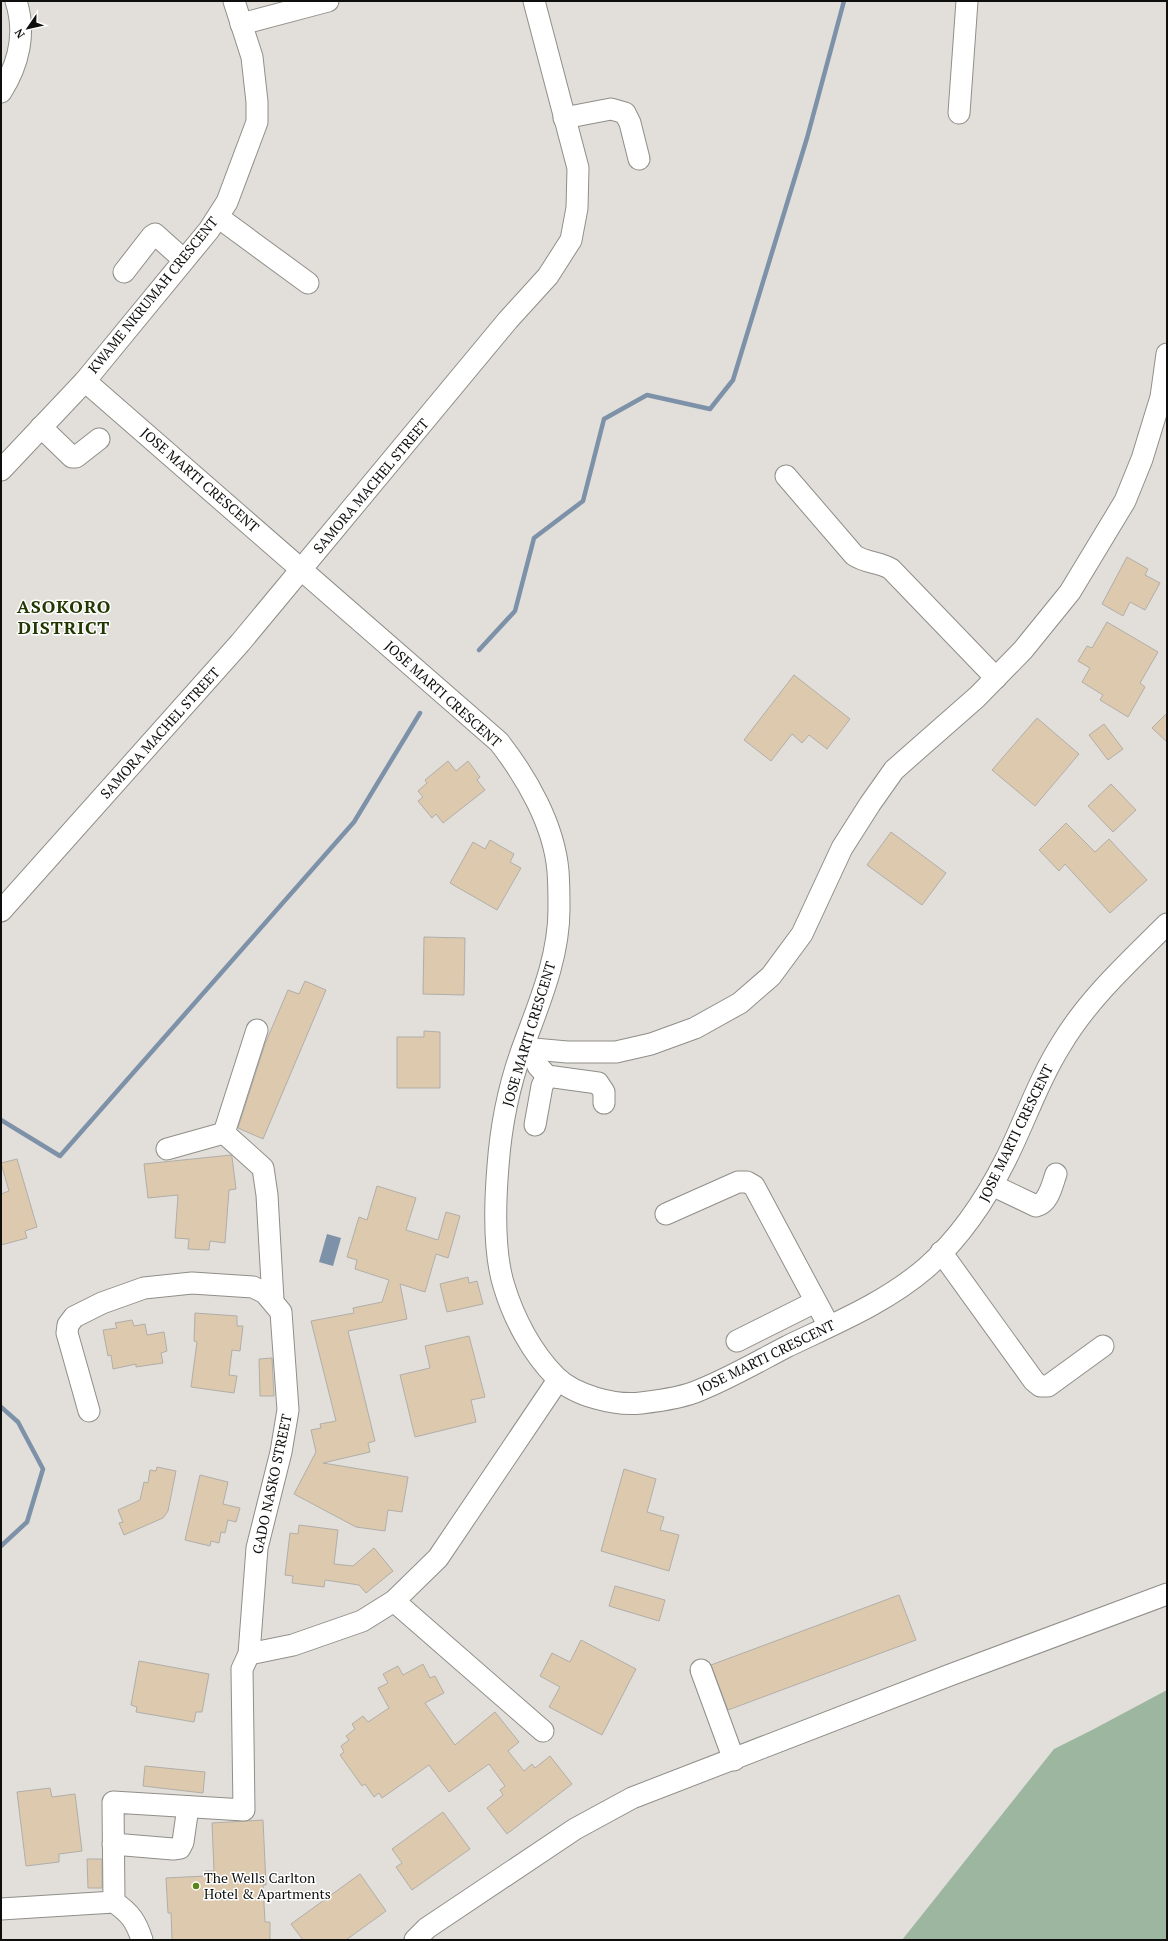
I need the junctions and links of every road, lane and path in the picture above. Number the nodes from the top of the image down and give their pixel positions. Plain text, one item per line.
1 (16, 1) edge
2 (234, 1) edge
3 (328, 1) edge
4 (534, 1) edge
5 (967, 1) edge
6 (242, 24) junction
7 (1, 92) edge
8 (958, 113) dead end
9 (564, 118) junction
10 (639, 159) dead end
11 (218, 217) junction
12 (184, 260) junction
13 (124, 272) dead end
14 (308, 283) dead end
15 (1167, 354) edge
16 (85, 381) junction
17 (41, 427) junction
18 (99, 439) dead end
19 (1, 470) edge
20 (786, 476) dead end
21 (302, 569) junction
22 (996, 678) junction
23 (1, 911) edge
24 (1167, 924) edge
25 (257, 1030) dead end
26 (527, 1048) junction
27 (547, 1076) junction
28 (604, 1103) dead end
29 (535, 1125) dead end
30 (224, 1133) junction
31 (167, 1149) dead end
32 (1056, 1174) dead end
33 (992, 1184) junction
34 (666, 1214) dead end
35 (942, 1252) junction
36 (273, 1300) junction
37 (815, 1302) junction
38 (828, 1326) junction
39 (737, 1341) dead end
40 (1103, 1346) dead end
41 (558, 1380) junction
42 (89, 1412) dead end
43 (1167, 1594) edge
44 (394, 1601) junction
45 (250, 1654) junction
46 (701, 1670) dead end
47 (543, 1730) dead end
48 (734, 1760) junction
49 (188, 1807) junction
50 (113, 1844) junction
51 (114, 1902) junction
52 (1, 1909) edge
53 (142, 1940) edge
54 (415, 1940) edge

1 - 7 street
2 - 6 street, KWAME NKRUMAH CRESCENT
3 - 6 street
4 - 9 street, SAMORA MACHEL STREET
5 - 8 street
6 - 11 street, KWAME NKRUMAH CRESCENT
9 - 10 street
9 - 21 street, SAMORA MACHEL STREET
11 - 12 street, KWAME NKRUMAH CRESCENT
11 - 14 street
12 - 13 street
12 - 16 street, KWAME NKRUMAH CRESCENT
15 - 22 street
16 - 17 street, KWAME NKRUMAH CRESCENT
16 - 21 street, JOSE MARTI CRESCENT
17 - 18 street
17 - 19 street, KWAME NKRUMAH CRESCENT
20 - 22 street
21 - 23 street, SAMORA MACHEL STREET
21 - 26 street, JOSE MARTI CRESCENT
22 - 26 street
24 - 33 street, JOSE MARTI CRESCENT
25 - 30 street
26 - 27 street
26 - 41 street, JOSE MARTI CRESCENT
27 - 28 street
27 - 29 street
30 - 31 street
30 - 36 street
32 - 33 street
33 - 35 street, JOSE MARTI CRESCENT
34 - 37 street
35 - 38 street, JOSE MARTI CRESCENT
35 - 40 street
36 - 42 street, GADO NASKO STREET
36 - 45 street, GADO NASKO STREET
37 - 38 street
37 - 39 street
38 - 41 street, JOSE MARTI CRESCENT
41 - 44 street
43 - 48 street
44 - 45 street
44 - 47 street
45 - 49 street, GADO NASKO STREET
46 - 48 street
48 - 54 street
49 - 50 street
49 - 50 street
50 - 51 street
51 - 52 street
51 - 53 street

